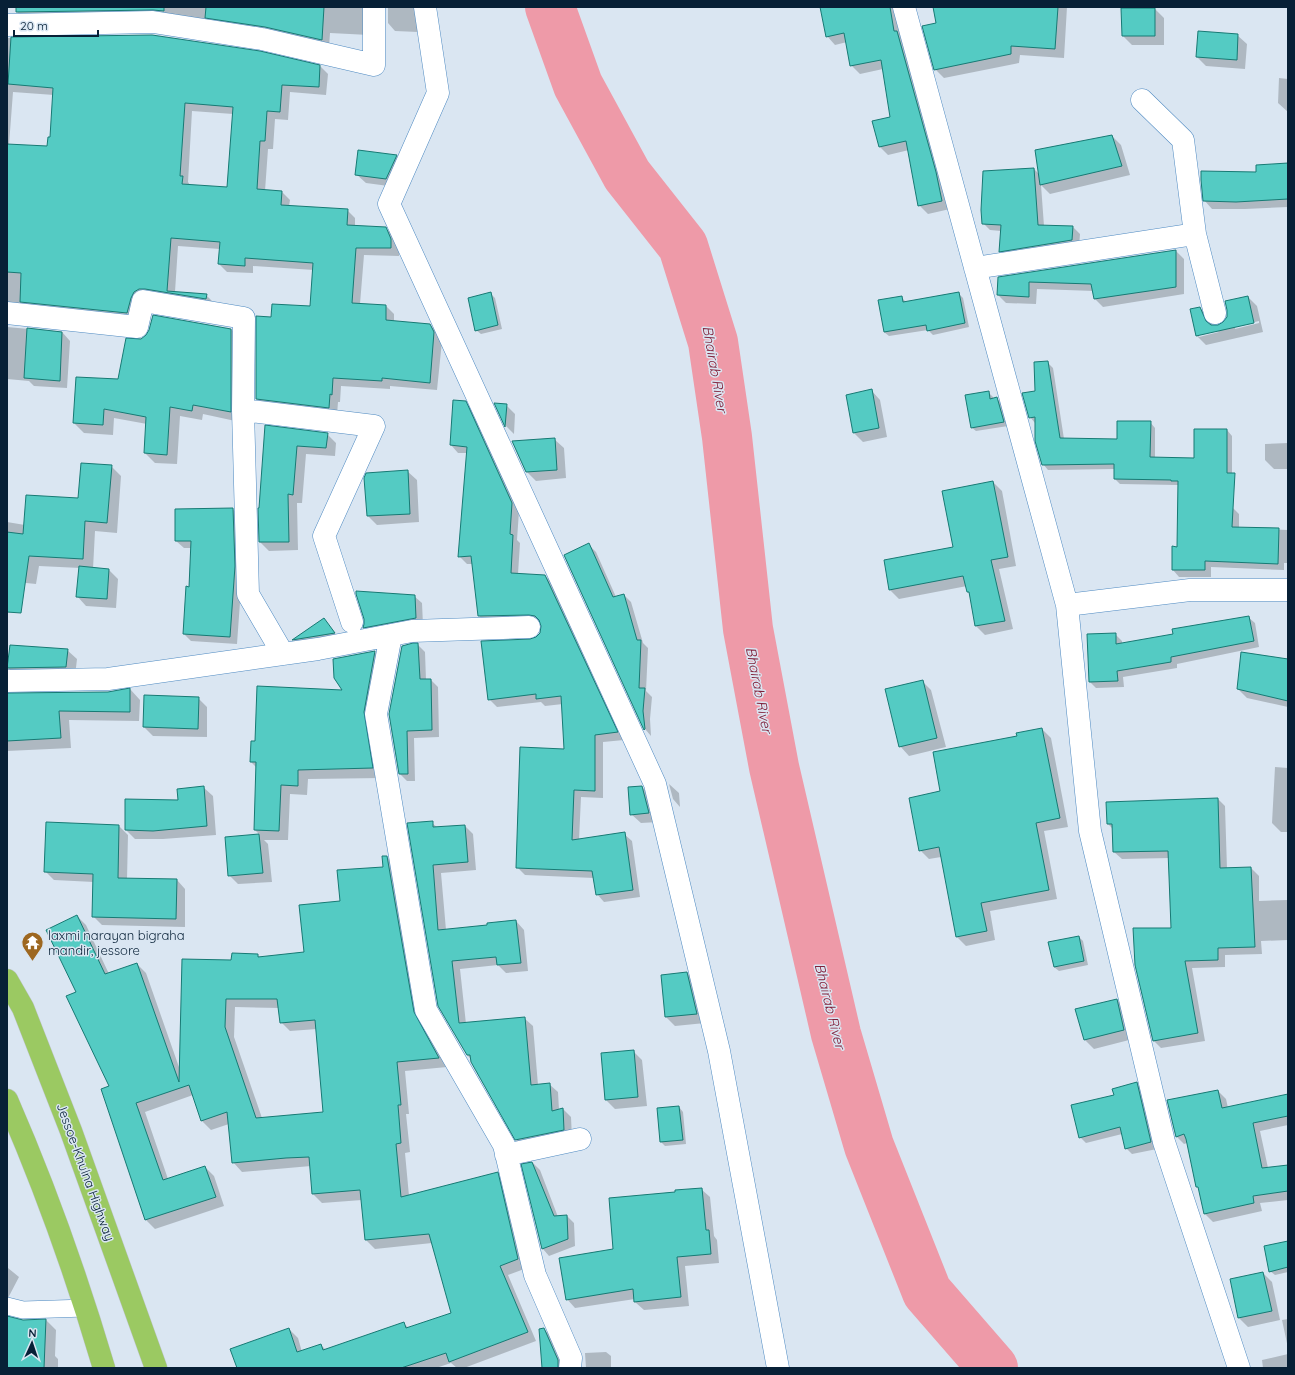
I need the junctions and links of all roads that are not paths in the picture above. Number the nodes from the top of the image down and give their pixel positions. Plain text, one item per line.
1 (374, 7) edge
2 (425, 7) edge
3 (904, 7) edge
4 (7, 25) edge
5 (1142, 100) dead end
6 (1195, 234) junction
7 (975, 268) junction
8 (7, 313) edge
9 (1215, 313) dead end
10 (243, 410) junction
11 (1288, 590) edge
12 (1067, 605) junction
13 (352, 622) dead end
14 (529, 627) dead end
15 (391, 635) junction
16 (282, 654) junction
17 (7, 681) edge
18 (7, 980) edge
19 (7, 1100) edge
20 (580, 1139) dead end
21 (506, 1155) junction
22 (7, 1306) edge
23 (86, 1308) junction
24 (104, 1368) edge
25 (156, 1368) edge
26 (570, 1368) edge
27 (778, 1368) edge
28 (1239, 1368) edge

1 - 4 street
2 - 27 street
3 - 7 street
5 - 6 street
6 - 7 street
6 - 9 street
7 - 12 street
8 - 10 street
10 - 13 street
10 - 16 street
11 - 12 street
12 - 28 street
14 - 15 street
15 - 16 street
15 - 21 street
16 - 17 street
18 - 25 highway, Jessoe-Khulna Highway
19 - 23 highway
20 - 21 street
21 - 26 street
22 - 23 lane
23 - 24 highway

